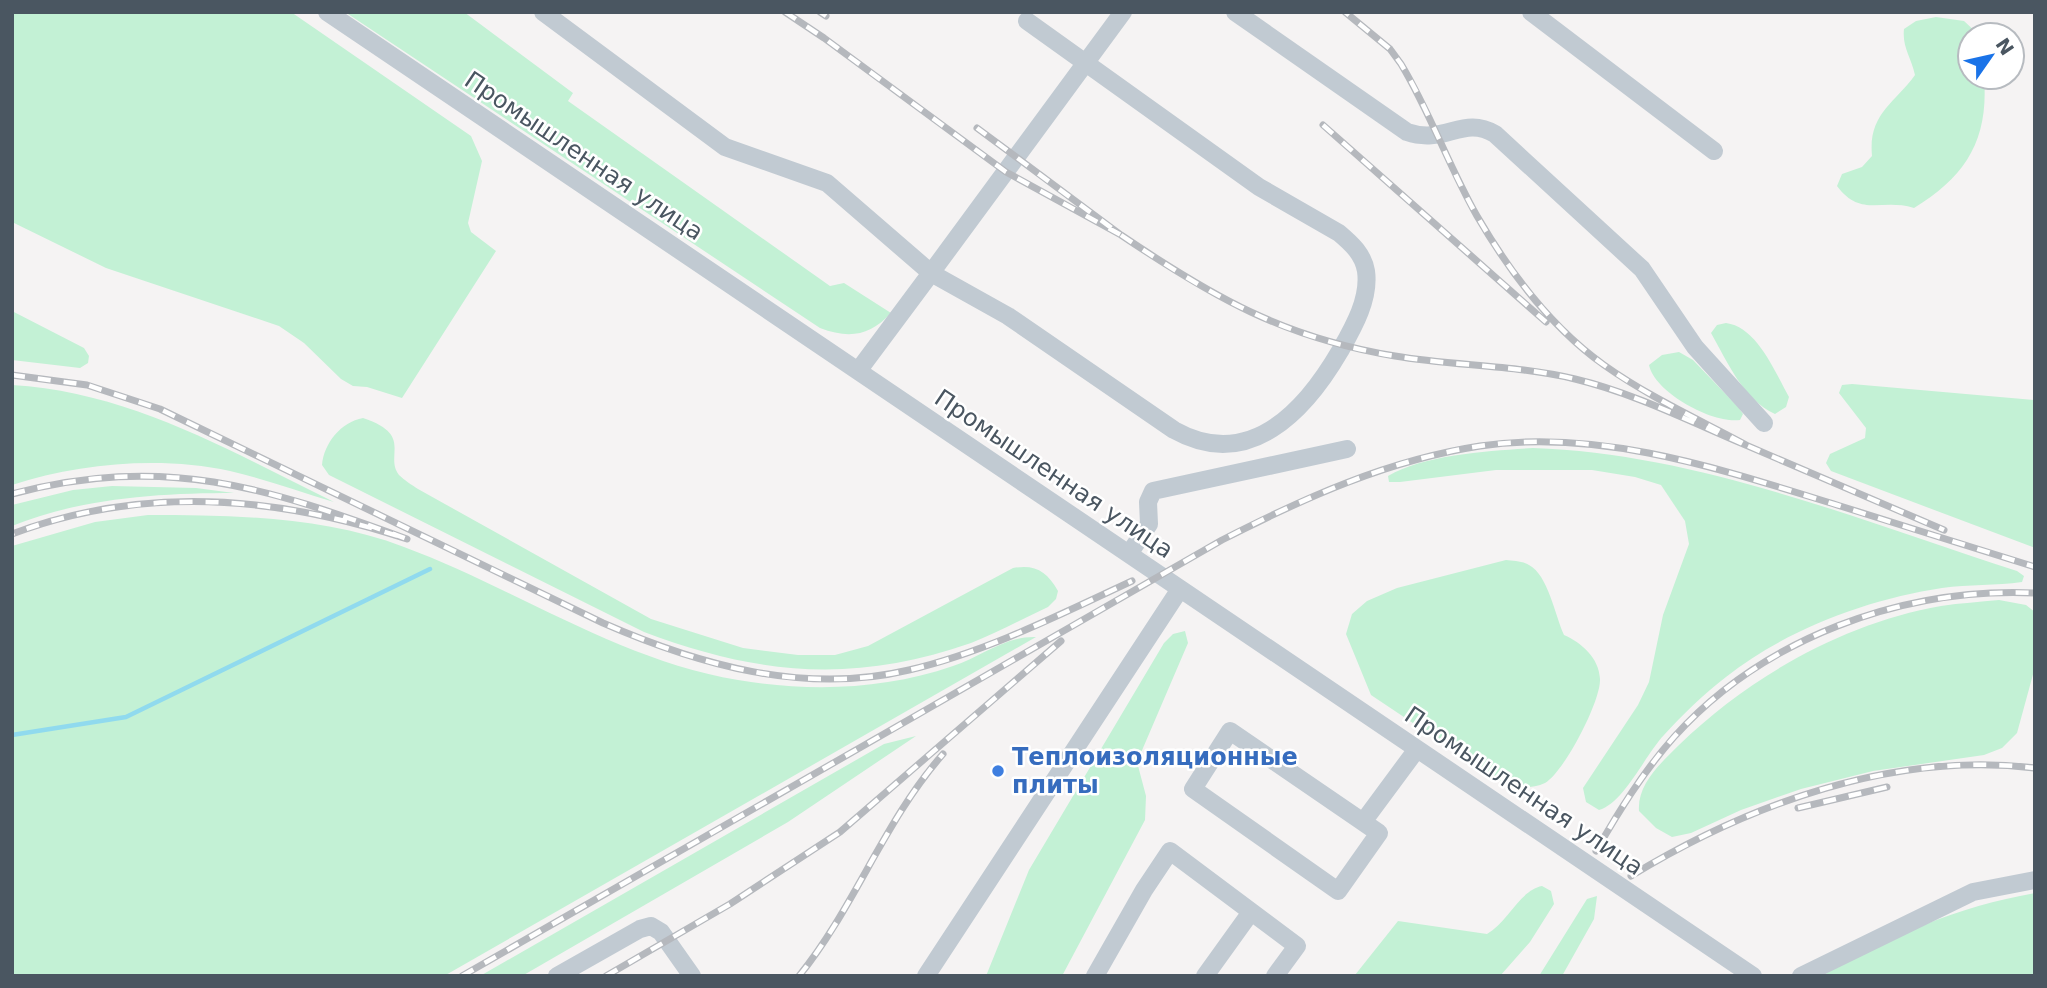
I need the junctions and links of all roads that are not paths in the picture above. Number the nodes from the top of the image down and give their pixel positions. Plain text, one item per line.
1 (327, 12) edge
2 (543, 12) edge
3 (1123, 12) edge
4 (1235, 12) edge
5 (1531, 12) edge
6 (1021, 16) edge
7 (1085, 64) junction
8 (1714, 150) dead end
9 (931, 273) junction
10 (858, 371) junction
11 (1764, 423) dead end
12 (1347, 449) dead end
13 (1129, 554) junction
14 (1180, 589) junction
15 (1417, 748) junction
16 (1363, 822) junction
17 (2035, 880) edge
18 (1251, 912) junction
19 (557, 976) edge
20 (692, 976) edge
21 (926, 976) edge
22 (1095, 976) edge
23 (1205, 976) edge
24 (1275, 976) edge
25 (1753, 976) edge
26 (1801, 976) edge

1 - 10 street, Промышленная улица
2 - 9 street
3 - 7 street
4 - 11 street
5 - 8 street
6 - 7 street
7 - 9 street
7 - 9 street
9 - 10 street
10 - 13 street, Промышленная улица
12 - 13 street
13 - 14 street, Промышленная улица
14 - 15 street, Промышленная улица
14 - 21 street
15 - 16 street
15 - 25 street, Промышленная улица
16 - 16 street
17 - 26 street
18 - 22 street
18 - 23 street
18 - 24 street
19 - 20 street

